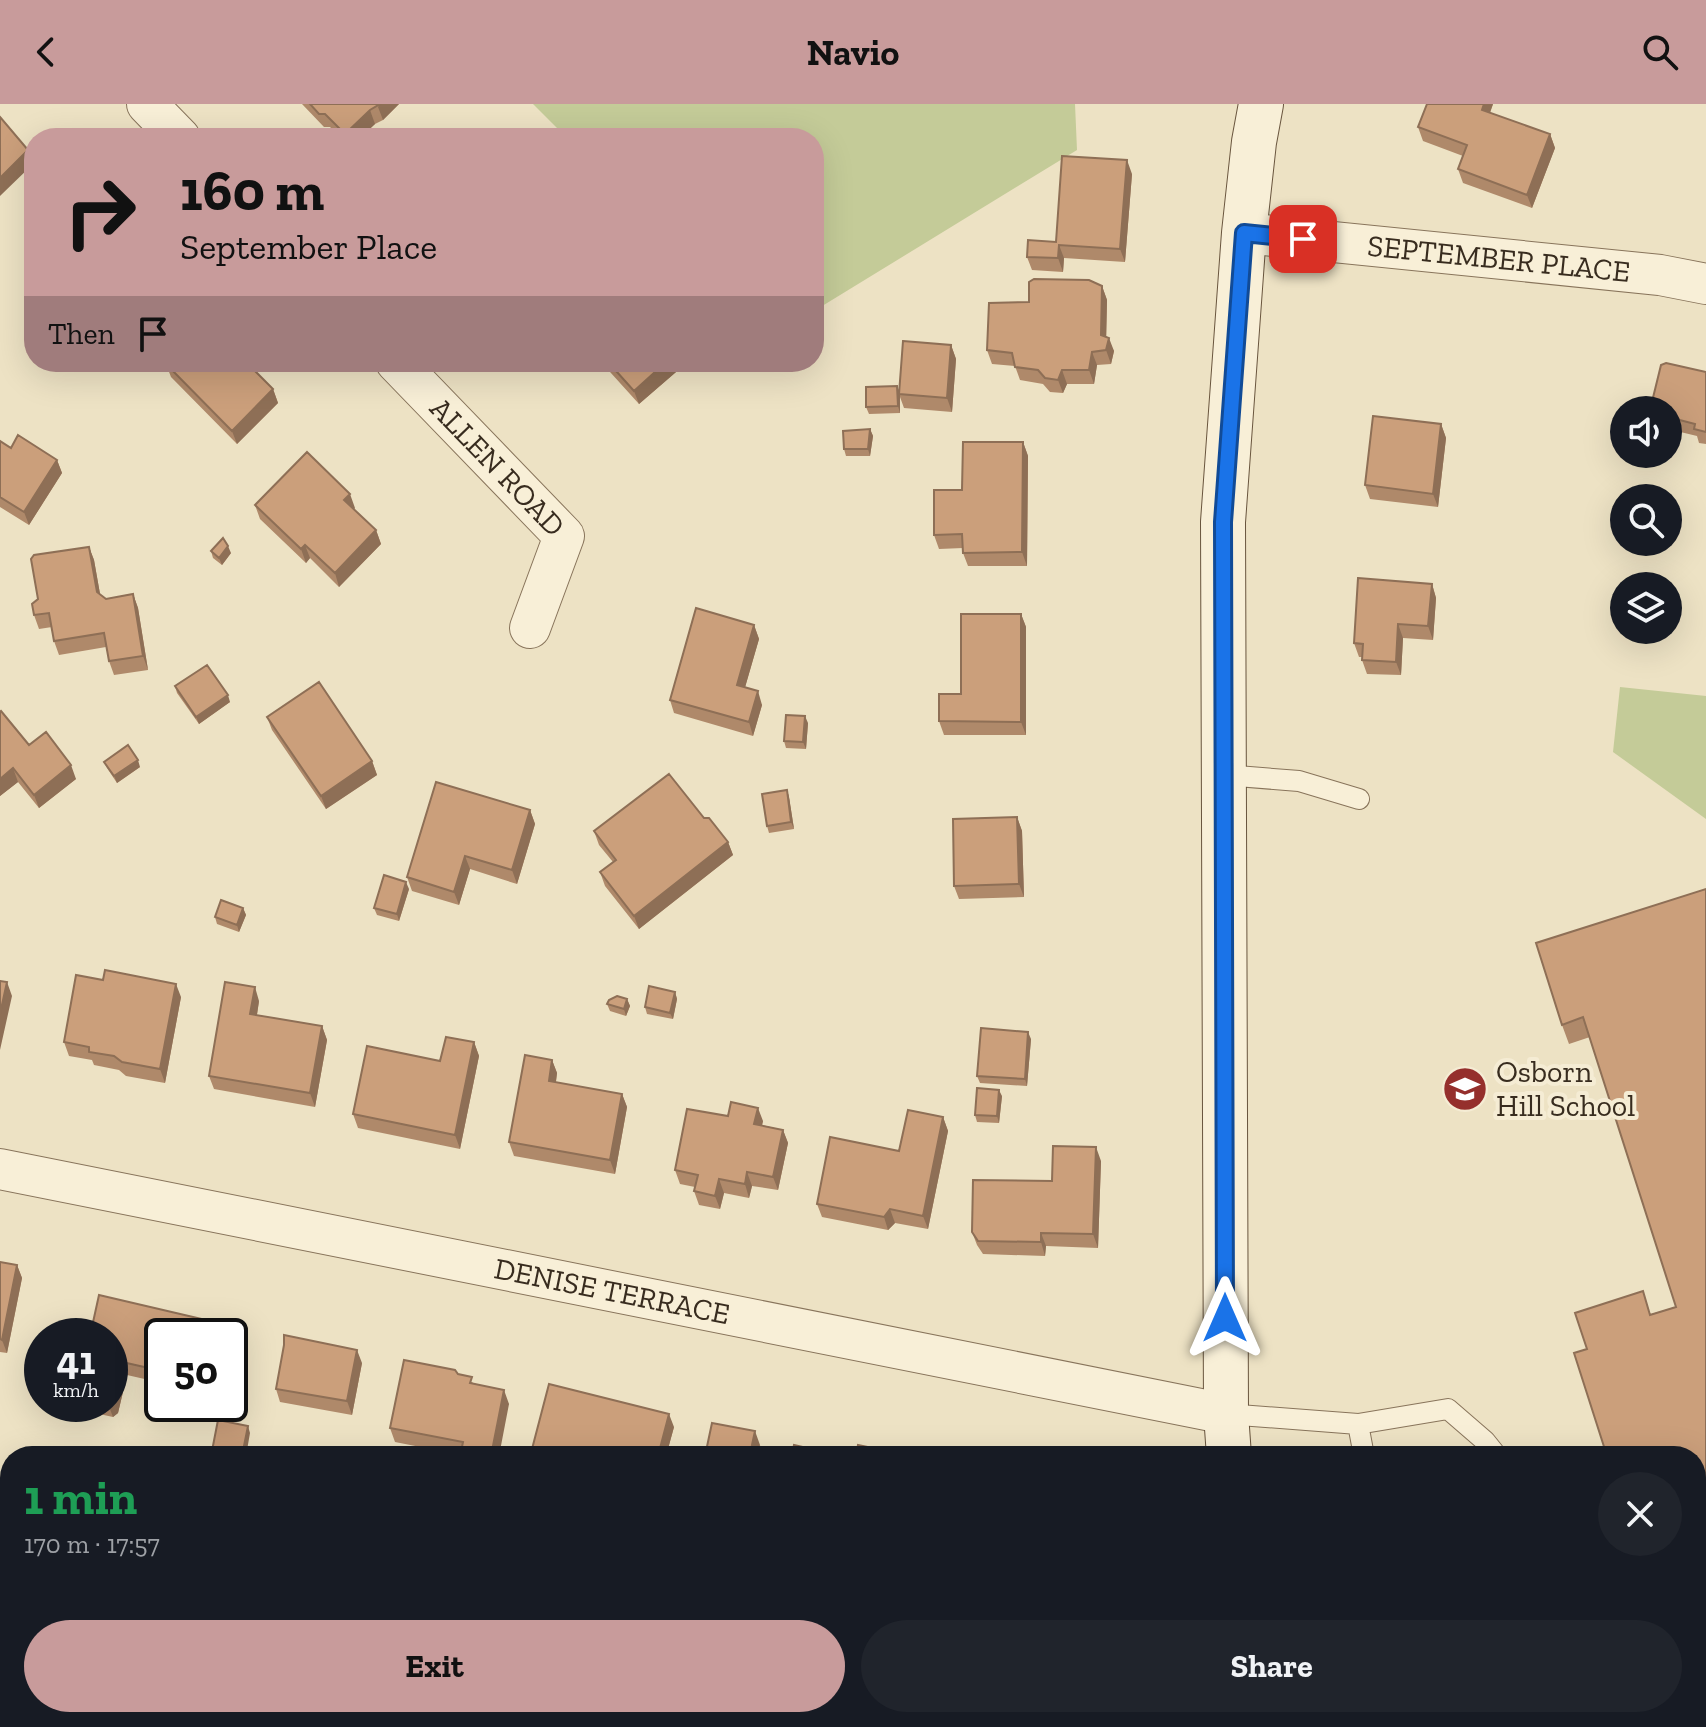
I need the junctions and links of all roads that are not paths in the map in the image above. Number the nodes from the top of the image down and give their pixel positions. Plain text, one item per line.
1 (147, 104) edge
2 (1261, 104) edge
3 (170, 128) edge
4 (1244, 233) junction
5 (1706, 284) edge
6 (406, 372) edge
7 (530, 628) dead end
8 (1224, 775) junction
9 (1359, 799) dead end
10 (0, 1169) edge
11 (1358, 1424) junction
12 (1227, 1435) edge
13 (1362, 1446) edge
14 (1489, 1446) edge

1 - 3 street
2 - 4 main road
4 - 5 street, SEPTEMBER PLACE
4 - 8 main road
6 - 7 street, ALLEN ROAD
8 - 9 lane
8 - 12 main road
10 - 12 street, DENISE TERRACE
11 - 12 lane
11 - 13 lane
11 - 14 lane

